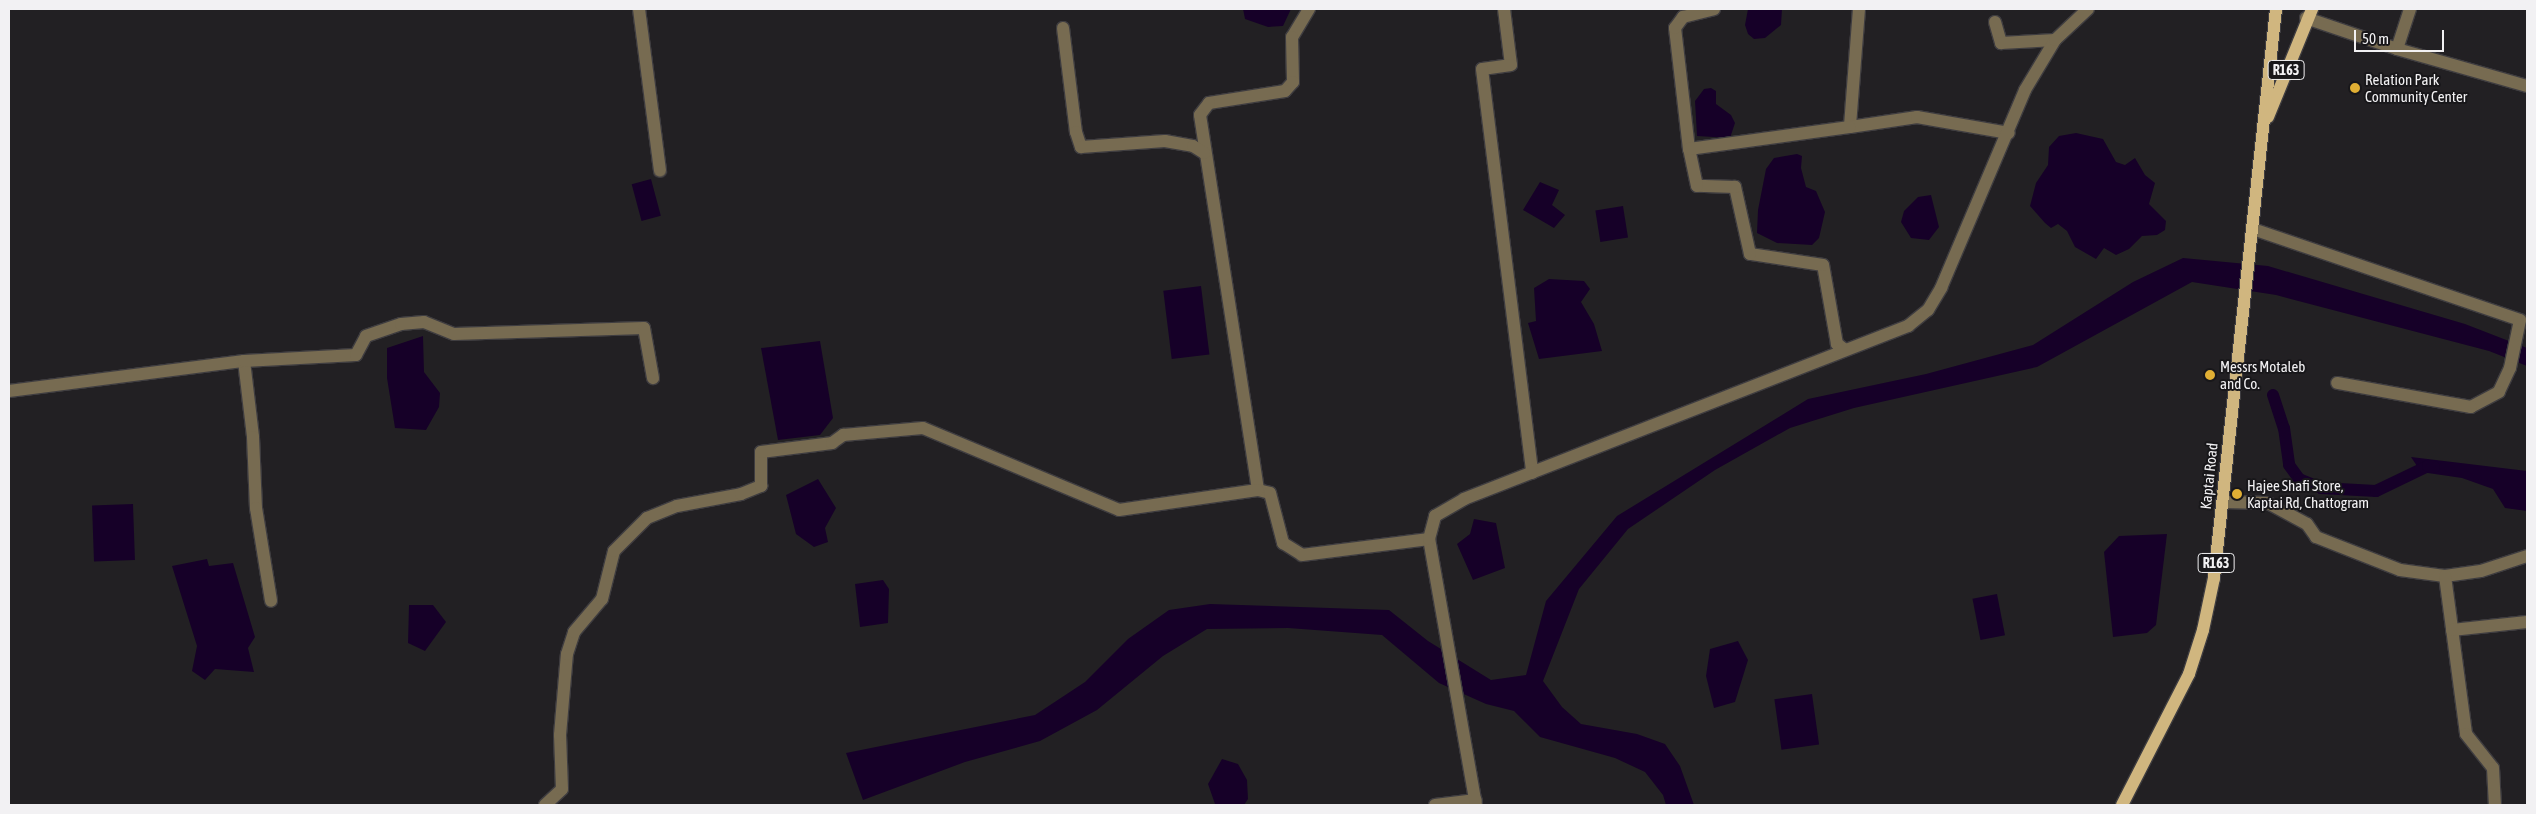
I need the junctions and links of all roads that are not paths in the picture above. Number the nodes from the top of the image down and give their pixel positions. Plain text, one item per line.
1 (638, 9) edge
2 (1309, 9) edge
3 (1504, 9) edge
4 (1714, 9) edge
5 (1859, 9) edge
6 (2088, 9) edge
7 (2276, 9) edge
8 (2410, 9) edge
9 (2309, 13) edge
10 (1995, 22) dead end
11 (1063, 28) dead end
12 (2055, 40) junction
13 (2397, 49) junction
14 (2527, 86) edge
15 (1850, 127) junction
16 (2262, 131) junction
17 (2009, 133) junction
18 (1689, 148) junction
19 (1204, 153) junction
20 (660, 171) dead end
21 (2253, 229) junction
22 (1844, 349) junction
23 (244, 361) junction
24 (653, 378) dead end
25 (2337, 383) dead end
26 (9, 391) edge
27 (1532, 472) junction
28 (1258, 490) junction
29 (2223, 502) junction
30 (1429, 539) junction
31 (2527, 556) edge
32 (2445, 576) junction
33 (271, 601) dead end
34 (2527, 622) edge
35 (2452, 630) junction
36 (1476, 803) edge
37 (545, 805) edge
38 (1435, 805) edge
39 (2122, 805) edge
40 (2495, 805) edge

1 - 20 street
2 - 19 street
3 - 27 street
4 - 18 street
5 - 15 street
6 - 12 street
7 - 16 main road, R163
8 - 13 street
9 - 13 street
9 - 16 main road, R163
10 - 12 street
11 - 19 street
12 - 17 street
13 - 14 street
15 - 17 street
15 - 18 street
16 - 21 main road, Kaptai Road / R163
17 - 22 street
18 - 22 street
19 - 28 street
21 - 25 street
21 - 29 main road, Kaptai Road / R163
22 - 27 street
23 - 24 street
23 - 26 street
23 - 33 street
27 - 30 street
28 - 30 street
28 - 37 street
29 - 32 street
29 - 39 main road, Kaptai Road / R163
30 - 36 street
31 - 32 street
32 - 35 street
34 - 35 street
35 - 40 street
36 - 38 street

